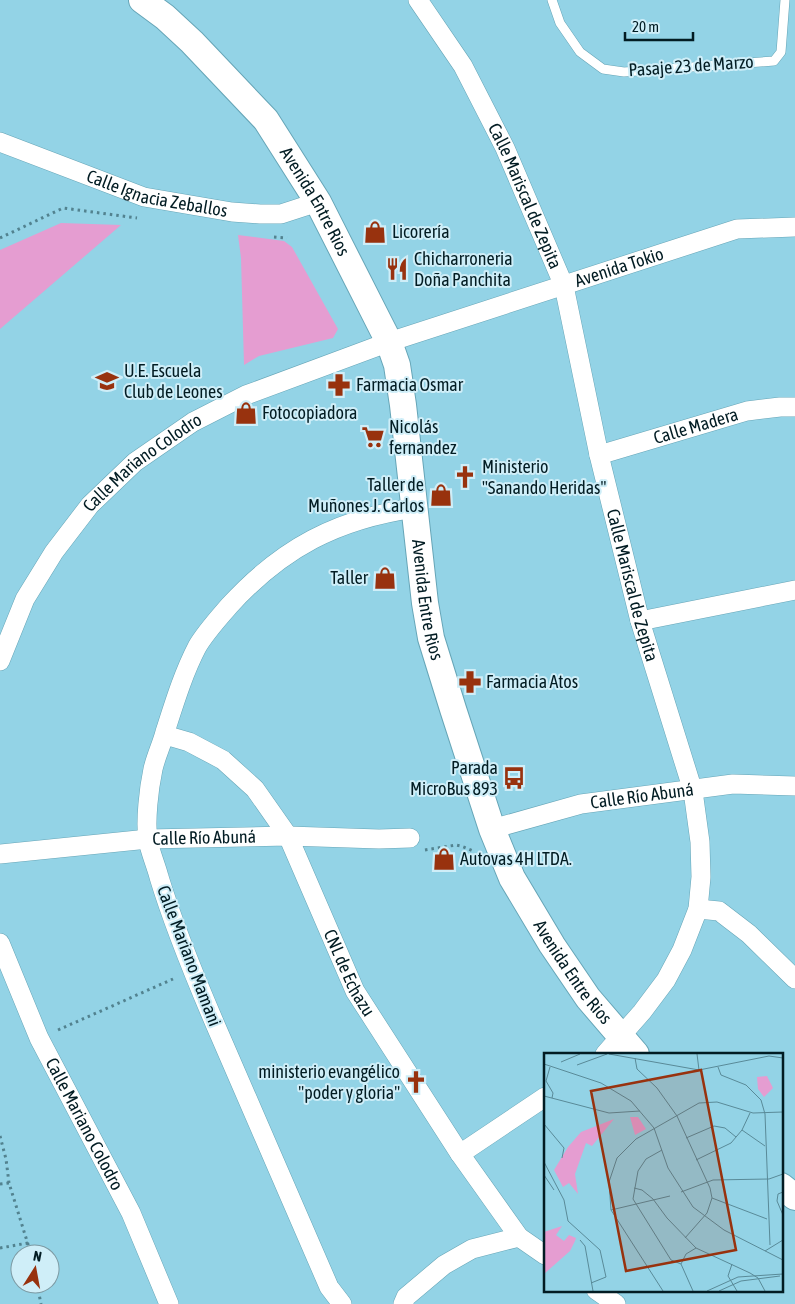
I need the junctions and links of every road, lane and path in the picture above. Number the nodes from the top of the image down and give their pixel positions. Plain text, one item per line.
1 (142, 0) edge
2 (418, 0) edge
3 (552, 0) edge
4 (785, 0) edge
5 (0, 142) edge
6 (318, 202) junction
7 (142, 219) dead end
8 (795, 227) edge
9 (268, 236) dead end
10 (0, 238) edge
11 (287, 238) dead end
12 (564, 286) junction
13 (389, 342) junction
14 (795, 407) edge
15 (599, 455) junction
16 (415, 508) junction
17 (795, 590) edge
18 (640, 621) junction
19 (0, 661) edge
20 (165, 735) junction
21 (795, 786) edge
22 (693, 790) junction
23 (492, 829) junction
24 (288, 836) junction
25 (410, 838) dead end
26 (148, 839) junction
27 (433, 849) dead end
28 (473, 851) dead end
29 (0, 854) edge
30 (698, 908) junction
31 (0, 943) edge
32 (192, 970) junction
33 (795, 979) edge
34 (40, 1038) junction
35 (620, 1048) edge
36 (544, 1098) edge
37 (0, 1136) edge
38 (460, 1154) junction
39 (9, 1183) junction
40 (0, 1184) edge
41 (782, 1187) edge
42 (795, 1196) edge
43 (519, 1237) junction
44 (28, 1243) joint
45 (0, 1248) edge
46 (544, 1254) edge
47 (599, 1292) edge
48 (169, 1304) edge
49 (342, 1304) edge
50 (403, 1304) edge
51 (616, 1304) edge

1 - 6 main road, Avenida Entre Rios
2 - 12 street, Calle Mariscal de Zepita
3 - 4 lane, Pasaje 23 de Marzo
5 - 6 street, Calle Ignacia Zeballos
6 - 13 main road, Avenida Entre Rios
7 - 10 path
8 - 12 street, Avenida Tokio
9 - 11 path
12 - 13 street, Avenida Tokio
12 - 15 street, Calle Mariscal de Zepita
13 - 16 main road, Avenida Entre Rios
13 - 19 street, Calle Mariano Colodro
14 - 15 street, Calle Madera
15 - 18 street, Calle Mariscal de Zepita
16 - 20 street, Calle Mariano Mamani
16 - 23 main road, Avenida Entre Rios
17 - 18 street
18 - 22 street, Calle Mariscal de Zepita
20 - 24 street, CNL de Echazu
20 - 26 street, Calle Mariano Mamani
21 - 22 street, Calle Río Abuná
22 - 23 street, Calle Río Abuná
22 - 30 street, Calle Mariscal de Zepita
23 - 35 main road, Avenida Entre Rios
24 - 25 street, Calle Río Abuná
24 - 26 street, Calle Río Abuná
24 - 38 street, CNL de Echazu
26 - 29 street, Calle Río Abuná
26 - 32 street, Calle Mariano Mamani
27 - 28 path
30 - 33 street
30 - 35 street, Calle Mariscal de Zepita
31 - 34 street, Calle Mariano Colodro
32 - 34 path
32 - 49 street, Calle Mariano Mamani
34 - 48 street, Calle Mariano Colodro
36 - 38 street
37 - 39 path
38 - 43 street, CNL de Echazu
39 - 40 path
39 - 44 path
41 - 42 main road
43 - 46 street, CNL de Echazu
43 - 50 street
44 - 45 path
47 - 51 street

